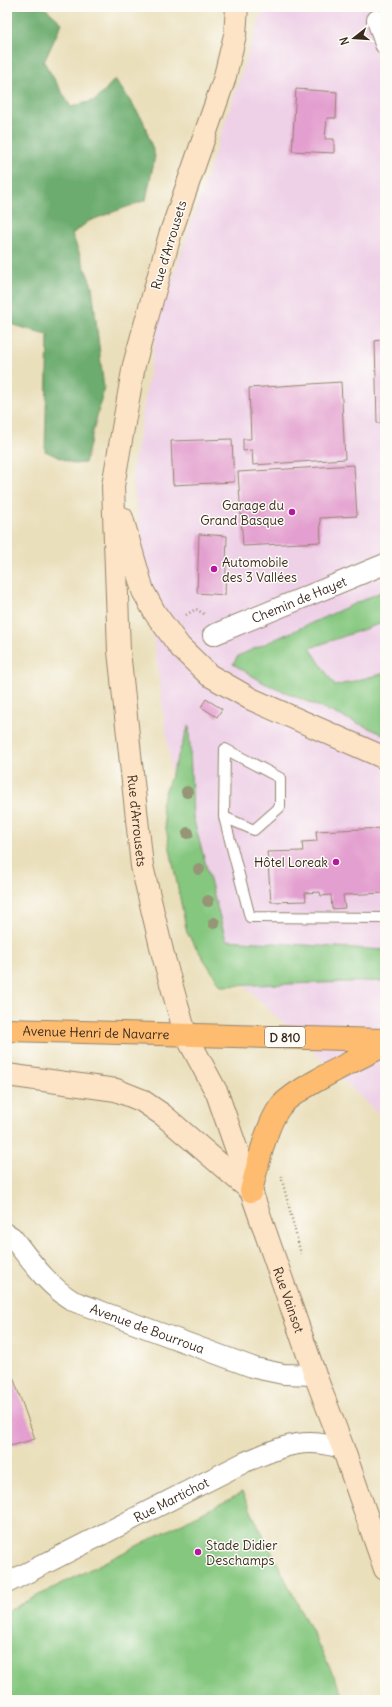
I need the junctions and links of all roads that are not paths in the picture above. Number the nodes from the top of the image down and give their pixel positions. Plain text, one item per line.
1 (237, 7) edge
2 (376, 20) dead end
3 (385, 44) edge
4 (113, 486) junction
5 (385, 564) edge
6 (143, 592) junction
7 (116, 604) junction
8 (213, 635) dead end
9 (385, 758) edge
10 (224, 817) junction
11 (385, 918) edge
12 (7, 1030) edge
13 (185, 1033) junction
14 (385, 1040) edge
15 (385, 1045) edge
16 (7, 1075) edge
17 (251, 1191) junction
18 (7, 1234) edge
19 (315, 1375) junction
20 (343, 1448) junction
21 (385, 1569) edge
22 (7, 1583) edge

1 - 4 main road, Rue d'Arrousets
2 - 3 street
4 - 6 main road, Rue d'Arrousets
4 - 7 main road, Rue d'Arrousets
5 - 8 street, Chemin de Hayet
6 - 7 main road
6 - 9 main road, Rue d'Arrousets
7 - 13 main road, Rue d'Arrousets
10 - 10 lane
10 - 11 lane
12 - 13 main road, Avenue Henri de Navarre / D 810
13 - 14 main road, D 810
13 - 17 main road, Rue Vainsot
15 - 17 main road
16 - 17 main road
17 - 19 main road, Rue Vainsot
18 - 19 street, Avenue de Bourroua
19 - 20 main road, Rue Vainsot
20 - 21 main road, Rue Vainsot
20 - 22 street, Rue Martichot

